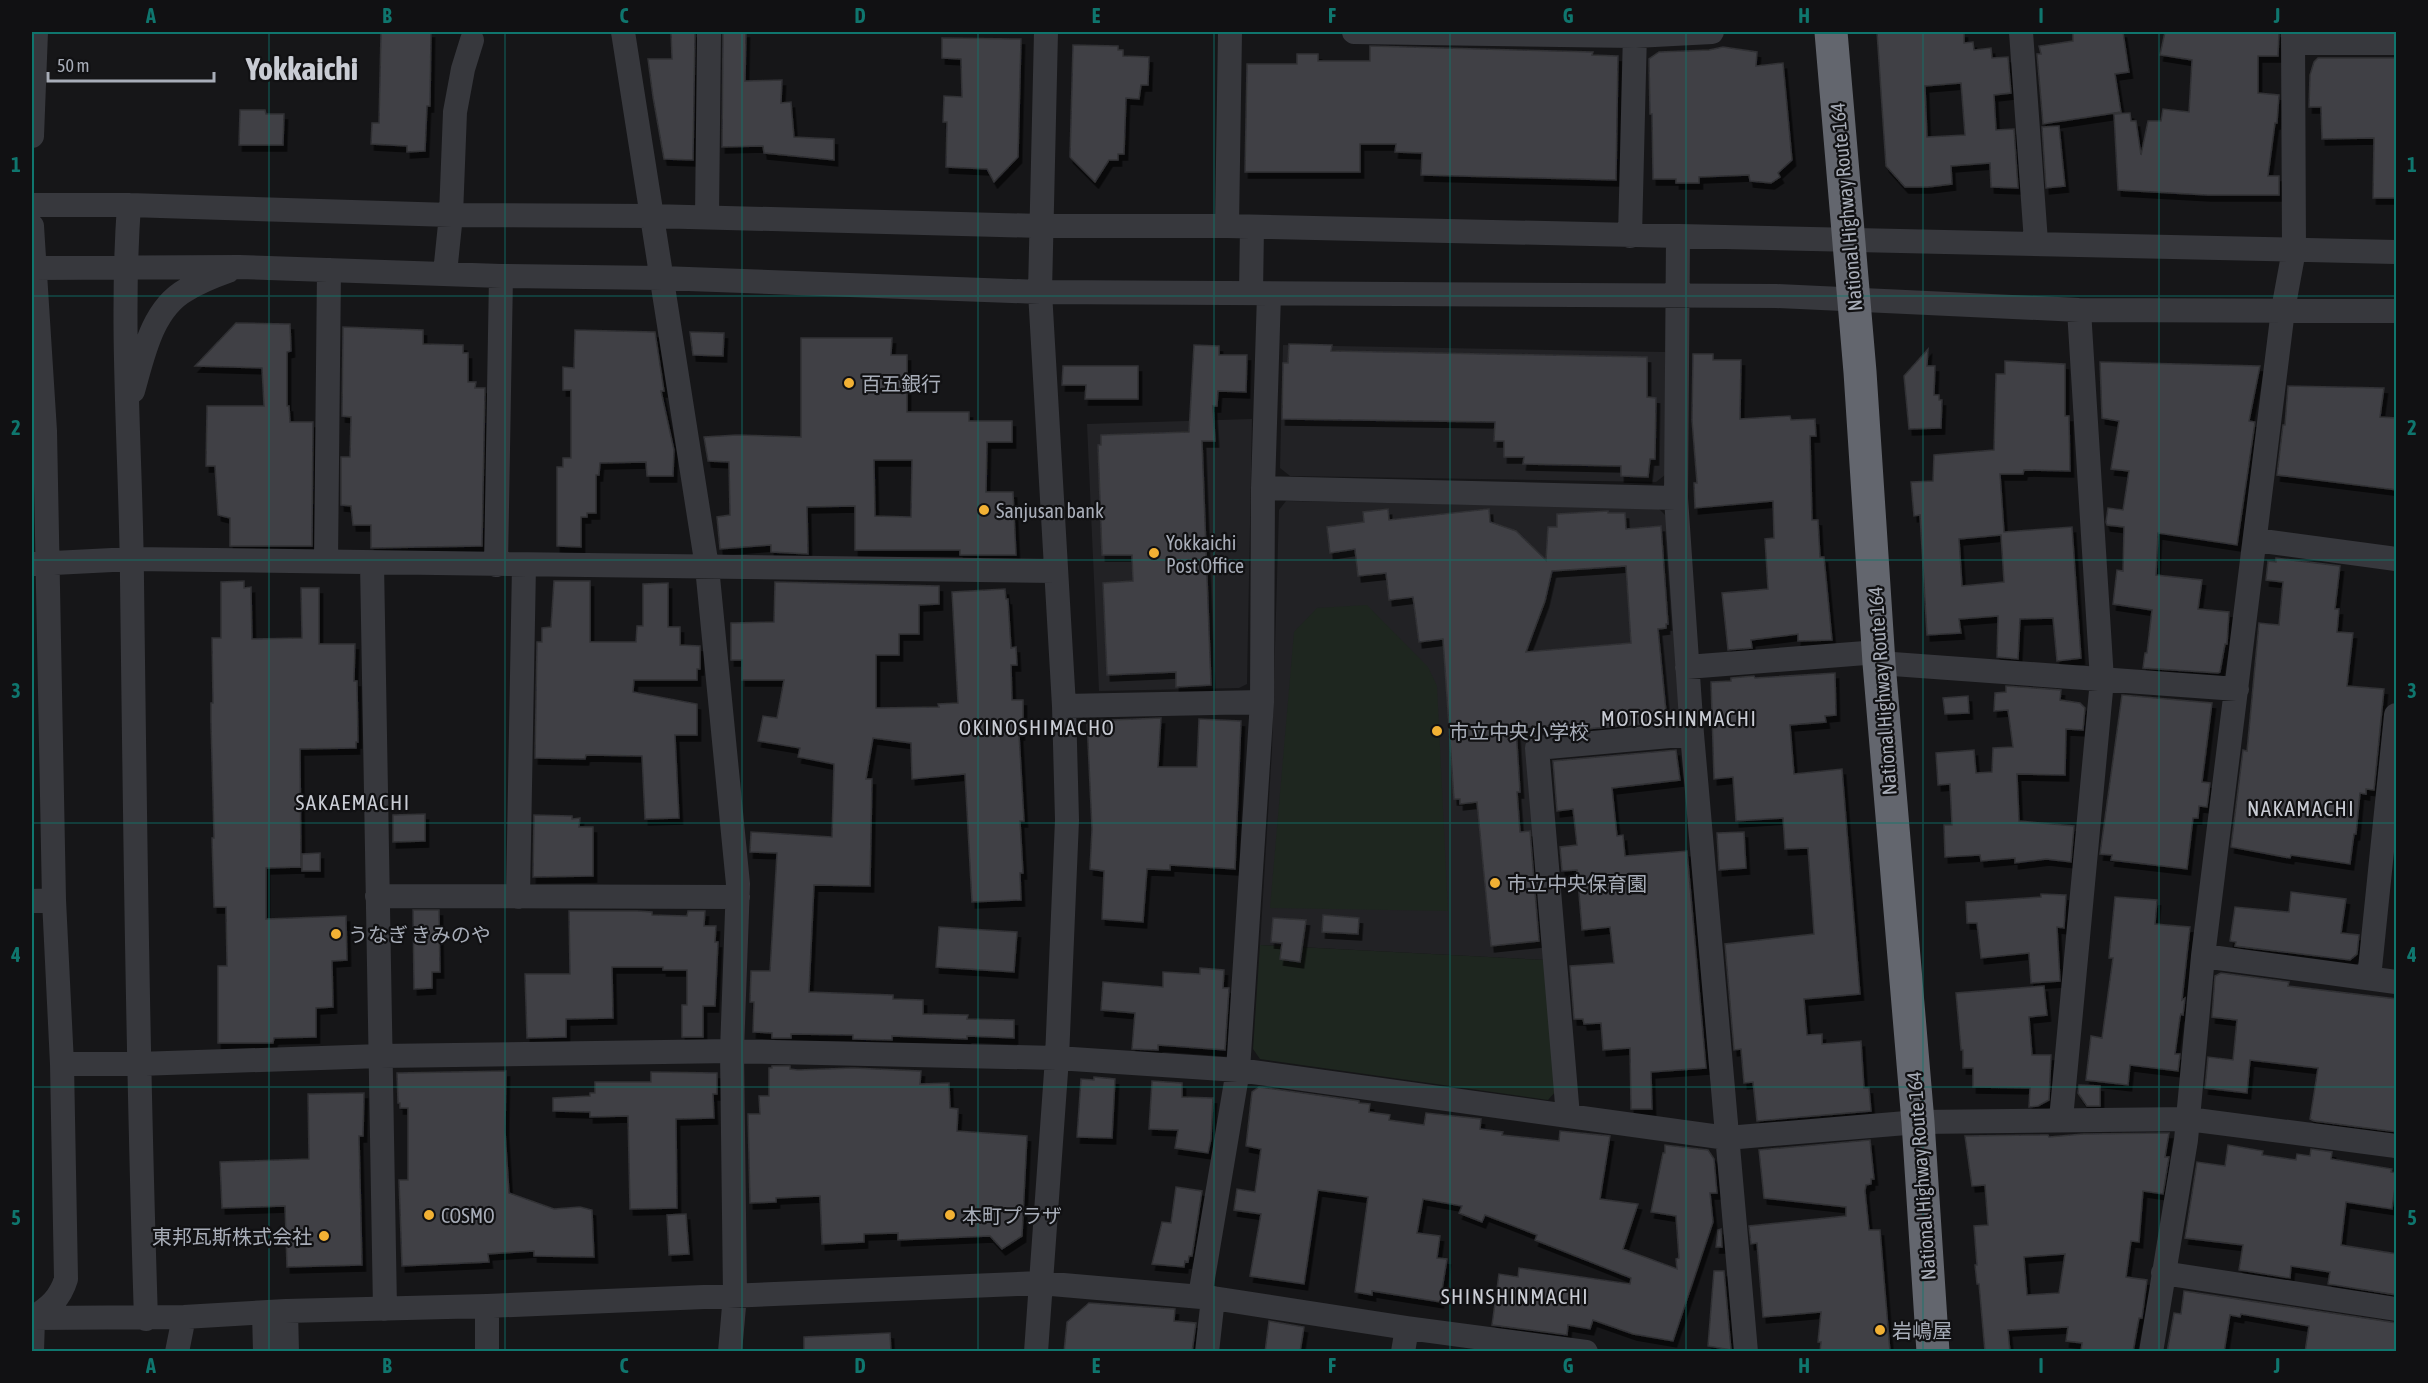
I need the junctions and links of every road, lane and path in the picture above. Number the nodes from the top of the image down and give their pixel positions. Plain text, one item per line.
1 (36, 32) edge
2 (623, 32) edge
3 (709, 32) edge
4 (1046, 32) edge
5 (1230, 32) edge
6 (1354, 32) edge
7 (1712, 32) edge
8 (1831, 32) edge
9 (2021, 32) edge
10 (1435, 33) edge
11 (1635, 34) edge
12 (2293, 37) edge
13 (472, 40) dead end
14 (2397, 43) edge
15 (32, 91) edge
16 (32, 136) edge
17 (32, 205) edge
18 (129, 205) junction
19 (451, 215) junction
20 (651, 216) junction
21 (707, 217) junction
22 (32, 226) edge
23 (1041, 226) junction
24 (1227, 226) junction
25 (1252, 227) junction
26 (1630, 236) junction
27 (1678, 237) junction
28 (1850, 239) junction
29 (2036, 242) junction
30 (2294, 250) junction
31 (2397, 252) edge
32 (124, 267) junction
33 (239, 267) junction
34 (34, 268) edge
35 (329, 270) junction
36 (445, 273) junction
37 (501, 276) junction
38 (661, 278) junction
39 (1040, 292) junction
40 (1260, 293) junction
41 (1677, 296) junction
42 (1854, 300) junction
43 (2079, 310) junction
44 (2283, 310) junction
45 (2397, 311) edge
46 (32, 371) edge
47 (126, 418) junction
48 (45, 431) junction
49 (1263, 488) junction
50 (1676, 498) junction
51 (2255, 540) junction
52 (132, 559) junction
53 (2397, 560) edge
54 (326, 561) junction
55 (372, 563) junction
56 (40, 564) edge
57 (496, 565) junction
58 (524, 565) junction
59 (707, 567) junction
60 (1055, 571) junction
61 (1878, 657) junction
62 (1687, 668) junction
63 (2102, 680) junction
64 (2237, 689) junction
65 (1262, 702) junction
66 (1064, 706) junction
67 (2397, 715) edge
68 (1692, 735) junction
69 (377, 896) junction
70 (518, 897) junction
71 (738, 897) junction
72 (43, 900) edge
73 (2203, 956) junction
74 (2369, 978) junction
75 (2397, 982) edge
76 (732, 1051) junction
77 (381, 1056) junction
78 (1057, 1058) junction
79 (63, 1064) junction
80 (138, 1064) junction
81 (1238, 1070) junction
82 (1568, 1116) junction
83 (2061, 1119) junction
84 (2188, 1119) junction
85 (1918, 1122) junction
86 (1727, 1138) junction
87 (2397, 1146) edge
88 (2163, 1273) junction
89 (1040, 1283) junction
90 (735, 1295) junction
91 (1206, 1297) junction
92 (487, 1306) junction
93 (385, 1309) junction
94 (2397, 1309) edge
95 (275, 1312) junction
96 (184, 1317) junction
97 (32, 1318) edge
98 (146, 1319) junction
99 (1405, 1340) edge
100 (32, 1352) edge
101 (177, 1352) edge
102 (265, 1352) edge
103 (287, 1352) edge
104 (487, 1352) edge
105 (730, 1352) edge
106 (1036, 1352) edge
107 (1206, 1352) edge
108 (1586, 1352) edge
109 (1746, 1352) edge
110 (1933, 1352) edge
111 (2151, 1352) edge

1 - 15 street
2 - 20 street
3 - 21 street
4 - 23 street
5 - 24 street
6 - 10 street
7 - 11 street
8 - 28 highway, National Highway Route 164
9 - 29 street
10 - 11 street
11 - 26 street
12 - 14 street
12 - 30 street
13 - 19 street
15 - 16 street
17 - 18 street
18 - 19 street
18 - 32 street
19 - 20 street
19 - 36 street
20 - 21 street
20 - 38 street
21 - 23 street
22 - 34 street
23 - 24 street
23 - 39 street
24 - 25 street
25 - 26 street
25 - 40 street
26 - 27 street
27 - 28 street
27 - 41 street
28 - 29 street
28 - 42 highway, National Highway Route 164
29 - 30 street
30 - 31 street
30 - 44 street
32 - 33 street
32 - 34 street
32 - 47 street
33 - 35 street
33 - 47 street
34 - 48 street
35 - 36 street
35 - 54 street
36 - 37 street
37 - 38 street
37 - 57 street
38 - 39 street
38 - 59 street
39 - 40 street
39 - 60 street
40 - 41 street
40 - 49 street
41 - 42 street
41 - 50 street
42 - 43 street
42 - 61 highway, National Highway Route 164
43 - 44 street
43 - 63 street
44 - 45 street
44 - 51 street
46 - 48 street
47 - 52 street
48 - 56 street
49 - 50 street
49 - 65 street
50 - 62 street
51 - 53 street
51 - 64 street
52 - 54 street
52 - 56 street
52 - 80 street
54 - 55 street
55 - 57 street
55 - 69 street
56 - 72 street
57 - 58 street
58 - 59 street
58 - 70 street
59 - 60 street
59 - 71 street
60 - 66 street
61 - 62 street
61 - 63 street
61 - 85 highway, National Highway Route 164
62 - 68 street
63 - 64 street
63 - 83 street
64 - 73 street
65 - 66 street
65 - 81 street
66 - 78 street
67 - 74 street
68 - 82 street
68 - 86 street
69 - 70 street
69 - 77 street
70 - 71 street
71 - 76 street
72 - 79 street
73 - 74 street
73 - 84 street
74 - 75 street
76 - 77 street
76 - 78 street
76 - 90 street
77 - 80 street
77 - 93 street
78 - 81 street
78 - 89 street
79 - 80 street
79 - 97 street
80 - 98 street
81 - 82 street
81 - 91 street
82 - 86 street
83 - 84 street
83 - 85 street
84 - 87 street
84 - 88 street
85 - 86 street
85 - 110 highway, National Highway Route 164
86 - 109 street
88 - 94 street
88 - 111 street
89 - 90 street
89 - 91 street
89 - 106 street
90 - 92 street
90 - 105 street
91 - 99 street
91 - 107 street
92 - 93 street
92 - 104 street
93 - 95 street
95 - 96 street
95 - 102 street
95 - 103 street
96 - 98 street
96 - 101 street
97 - 98 street
97 - 100 street
99 - 108 street

